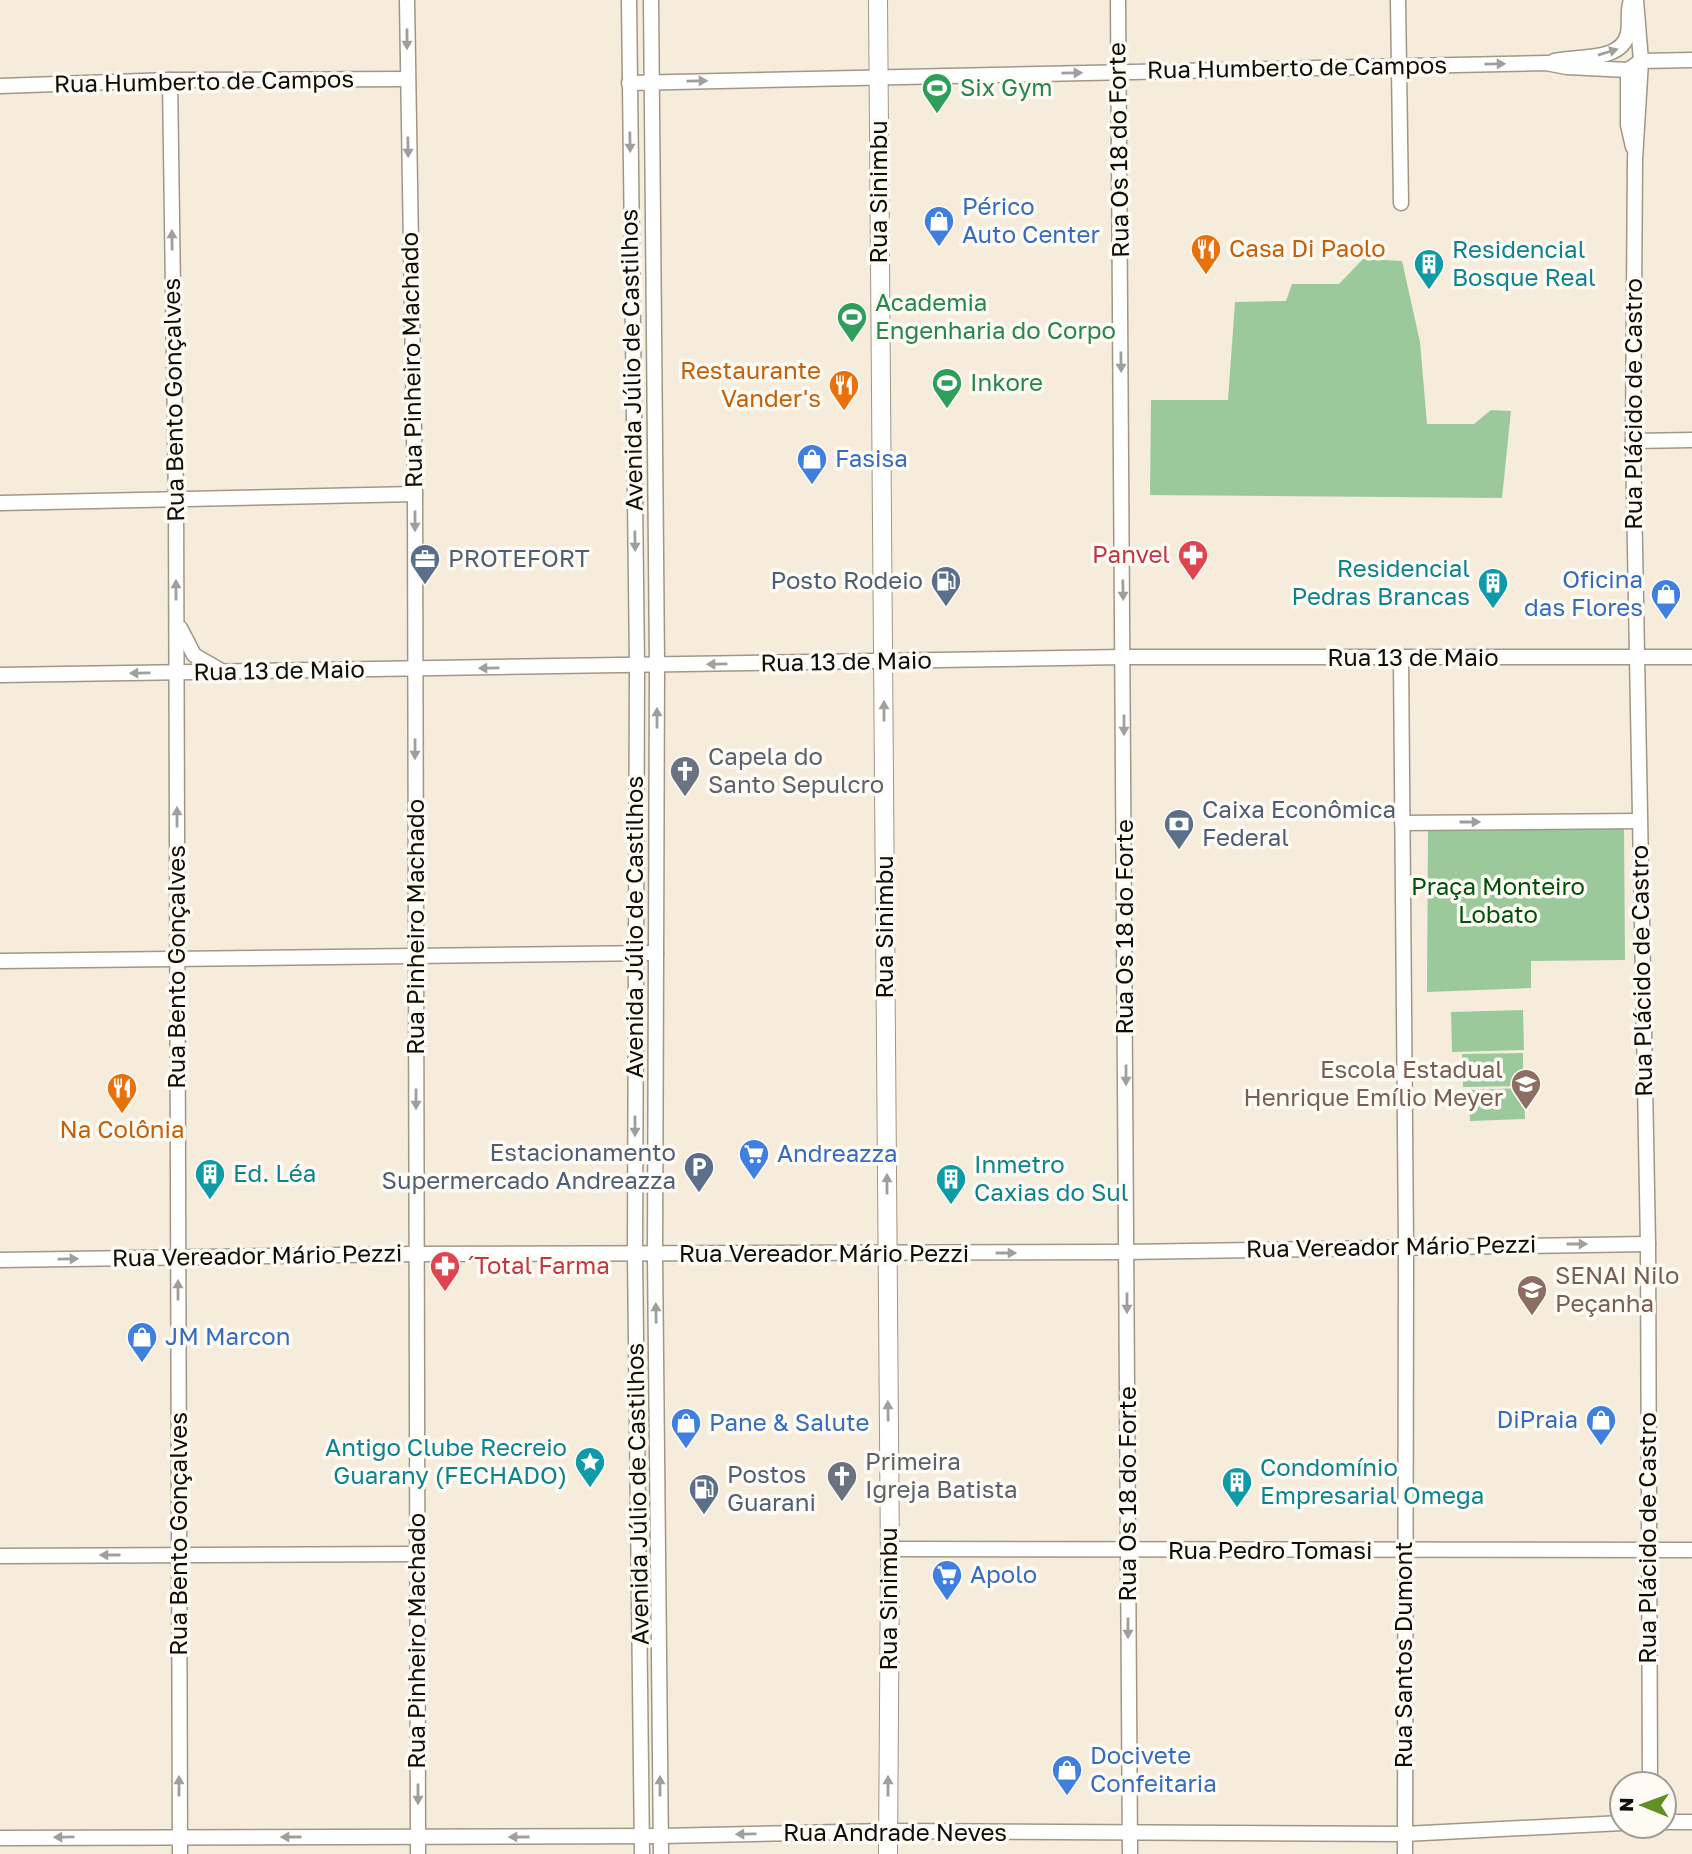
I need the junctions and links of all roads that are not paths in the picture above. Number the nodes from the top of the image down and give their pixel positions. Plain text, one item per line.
1 (407, 0) edge
2 (629, 0) edge
3 (651, 0) edge
4 (878, 0) edge
5 (1118, 0) edge
6 (1398, 0) edge
7 (1630, 0) edge
8 (1636, 0) edge
9 (1692, 60) edge
10 (1641, 61) junction
11 (1546, 63) junction
12 (1401, 66) junction
13 (1628, 70) junction
14 (1118, 72) junction
15 (878, 77) junction
16 (407, 79) junction
17 (170, 80) junction
18 (651, 82) junction
19 (629, 83) junction
20 (0, 86) edge
21 (1635, 159) junction
22 (1401, 204) dead end
23 (1692, 440) edge
24 (1633, 441) junction
25 (415, 494) junction
26 (176, 499) junction
27 (0, 503) edge
28 (177, 618) junction
29 (1124, 657) junction
30 (1636, 657) junction
31 (1692, 657) edge
32 (1401, 658) junction
33 (883, 662) junction
34 (637, 665) junction
35 (657, 665) junction
36 (415, 669) junction
37 (177, 672) junction
38 (224, 672) junction
39 (0, 675) edge
40 (657, 743) junction
41 (636, 744) junction
42 (636, 812) junction
43 (656, 813) junction
44 (1639, 821) junction
45 (1402, 823) junction
46 (635, 873) junction
47 (656, 873) junction
48 (635, 953) junction
49 (656, 953) junction
50 (416, 956) junction
51 (177, 957) junction
52 (0, 961) edge
53 (656, 1037) junction
54 (635, 1038) junction
55 (635, 1101) junction
56 (656, 1101) junction
57 (635, 1169) junction
58 (655, 1169) junction
59 (1648, 1244) junction
60 (1406, 1246) junction
61 (1126, 1252) junction
62 (416, 1254) junction
63 (887, 1254) junction
64 (635, 1255) junction
65 (655, 1256) junction
66 (178, 1258) junction
67 (0, 1260) edge
68 (656, 1341) junction
69 (636, 1342) junction
70 (657, 1412) junction
71 (637, 1413) junction
72 (657, 1481) junction
73 (638, 1482) junction
74 (890, 1549) junction
75 (1647, 1550) junction
76 (1692, 1550) edge
77 (658, 1551) junction
78 (1128, 1551) junction
79 (639, 1552) junction
80 (1403, 1552) junction
81 (179, 1554) junction
82 (417, 1554) junction
83 (0, 1556) edge
84 (639, 1613) junction
85 (659, 1613) junction
86 (640, 1680) junction
87 (660, 1680) junction
88 (641, 1753) junction
89 (660, 1753) junction
90 (1650, 1770) edge
91 (1608, 1824) edge
92 (888, 1831) junction
93 (1129, 1834) junction
94 (1404, 1834) junction
95 (180, 1836) junction
96 (642, 1836) junction
97 (661, 1836) junction
98 (0, 1838) edge
99 (418, 1838) junction
100 (180, 1854) edge
101 (418, 1854) edge
102 (642, 1854) edge
103 (661, 1854) edge
104 (888, 1854) edge
105 (1130, 1854) edge
106 (1405, 1854) edge

1 -> 16 street, Rua Pinheiro Machado
2 - 19 street, Avenida Júlio de Castilhos
3 - 18 street, Avenida Júlio de Castilhos
4 - 15 main road, Rua Sinimbu
5 - 14 street, Rua Os 18 do Forte
6 - 12 street
11 -> 7 street, Rua Humberto de Campos
8 - 10 street, Rua Plácido de Castro
9 - 10 street
10 - 13 street
10 - 21 street, Rua Plácido de Castro
12 -> 11 street, Rua Humberto de Campos
11 - 13 street, Rua Humberto de Campos
12 - 14 street, Rua Humberto de Campos
12 - 22 street
13 - 21 street, Rua Plácido de Castro
15 -> 14 street, Rua Humberto de Campos
14 -> 29 street, Rua Os 18 do Forte
18 -> 15 street, Rua Humberto de Campos
15 - 33 main road, Rua Sinimbu
16 - 17 street, Rua Humberto de Campos
16 -> 25 street, Rua Pinheiro Machado
17 - 20 street, Rua Humberto de Campos
26 -> 17 street, Rua Bento Gonçalves
18 - 19 street, Rua Humberto de Campos
18 - 35 street, Avenida Júlio de Castilhos
19 -> 34 street, Avenida Júlio de Castilhos
21 - 24 street, Rua Plácido de Castro
23 - 24 street
24 - 30 street, Rua Plácido de Castro
25 - 26 street
25 -> 36 street, Rua Pinheiro Machado
26 - 27 street
28 -> 26 street, Rua Bento Gonçalves
28 - 37 street, Rua Bento Gonçalves
28 - 38 street
29 - 32 street, Rua 13 de Maio
29 - 33 street, Rua 13 de Maio
29 -> 61 street, Rua Os 18 do Forte
30 - 31 street, Rua 13 de Maio
30 - 32 street, Rua 13 de Maio
30 - 44 street, Rua Plácido de Castro
32 - 45 street, Rua Santos Dumont
33 -> 35 street, Rua 13 de Maio
63 -> 33 main road, Rua Sinimbu
34 - 35 street, Rua 13 de Maio
34 -> 36 street, Rua 13 de Maio
34 - 41 street, Avenida Júlio de Castilhos
40 -> 35 street, Avenida Júlio de Castilhos
36 - 38 street, Rua 13 de Maio
36 -> 50 street, Rua Pinheiro Machado
37 - 38 street, Rua 13 de Maio
37 -> 39 street, Rua 13 de Maio
51 -> 37 street, Rua Bento Gonçalves
40 - 41 street
40 - 43 street, Avenida Júlio de Castilhos
41 - 42 street, Avenida Júlio de Castilhos
42 - 43 street
42 - 46 street, Avenida Júlio de Castilhos
43 - 47 street, Avenida Júlio de Castilhos
45 -> 44 street
44 - 59 street, Rua Plácido de Castro
45 - 60 street, Rua Santos Dumont
46 - 47 street
46 - 48 street, Avenida Júlio de Castilhos
47 - 49 street, Avenida Júlio de Castilhos
48 - 49 street
48 - 50 street
48 - 54 street, Avenida Júlio de Castilhos
49 - 53 street, Avenida Júlio de Castilhos
50 - 51 street
50 -> 62 street, Rua Pinheiro Machado
51 - 52 street
51 - 66 street, Rua Bento Gonçalves
53 - 54 street
53 - 56 street, Avenida Júlio de Castilhos
54 - 55 street, Avenida Júlio de Castilhos
55 - 56 street
55 -> 57 street, Avenida Júlio de Castilhos
56 - 58 street, Avenida Júlio de Castilhos
57 - 58 street
57 - 64 street, Avenida Júlio de Castilhos
58 - 65 street, Avenida Júlio de Castilhos
60 -> 59 street, Rua Vereador Mário Pezzi
59 - 75 street, Rua Plácido de Castro
60 - 61 street, Rua Vereador Mário Pezzi
60 - 80 street, Rua Santos Dumont
63 -> 61 street, Rua Vereador Mário Pezzi
61 -> 78 street, Rua Os 18 do Forte
62 - 64 street, Rua Vereador Mário Pezzi
62 - 66 street, Rua Vereador Mário Pezzi
62 - 82 street, Rua Pinheiro Machado
63 - 65 street, Rua Vereador Mário Pezzi
74 -> 63 main road, Rua Sinimbu
64 - 65 street, Rua Vereador Mário Pezzi
64 - 69 street, Avenida Júlio de Castilhos
68 -> 65 street, Avenida Júlio de Castilhos
67 -> 66 street, Rua Vereador Mário Pezzi
81 -> 66 street, Rua Bento Gonçalves
68 - 69 street
68 - 70 street, Avenida Júlio de Castilhos
69 - 71 street, Avenida Júlio de Castilhos
70 - 71 street
70 - 72 street, Avenida Júlio de Castilhos
71 - 73 street, Avenida Júlio de Castilhos
72 - 73 street
72 - 77 street, Avenida Júlio de Castilhos
73 - 79 street, Avenida Júlio de Castilhos
74 - 78 street, Rua Pedro Tomasi
92 -> 74 main road, Rua Sinimbu
75 - 76 street, Rua Pedro Tomasi
75 - 80 street, Rua Pedro Tomasi
75 - 90 street, Rua Plácido de Castro
77 - 79 street
77 - 85 street, Avenida Júlio de Castilhos
78 - 80 street, Rua Pedro Tomasi
78 -> 93 street, Rua Os 18 do Forte
79 - 84 street, Avenida Júlio de Castilhos
80 - 94 street, Rua Santos Dumont
81 - 82 street
81 -> 83 street
95 -> 81 street, Rua Bento Gonçalves
82 -> 99 street, Rua Pinheiro Machado
84 - 85 street
84 - 86 street, Avenida Júlio de Castilhos
85 - 87 street, Avenida Júlio de Castilhos
86 - 87 street
86 - 88 street, Avenida Júlio de Castilhos
87 - 89 street, Avenida Júlio de Castilhos
88 - 89 street
88 - 96 street, Avenida Júlio de Castilhos
97 -> 89 street, Avenida Júlio de Castilhos
91 - 94 street, Rua Andrade Neves
92 - 93 street, Rua Andrade Neves
92 -> 97 street, Rua Andrade Neves
92 - 104 main road, Rua Sinimbu
93 - 94 street, Rua Andrade Neves
93 - 105 street, Rua Os 18 do Forte
94 - 106 street, Rua Santos Dumont
95 -> 98 street, Rua Andrade Neves
99 -> 95 street, Rua Andrade Neves
95 - 100 street, Rua Bento Gonçalves
96 - 97 street, Rua Andrade Neves
96 -> 99 street, Rua Andrade Neves
96 - 102 street, Avenida Júlio de Castilhos
97 - 103 street, Avenida Júlio de Castilhos
99 - 101 street, Rua Pinheiro Machado

